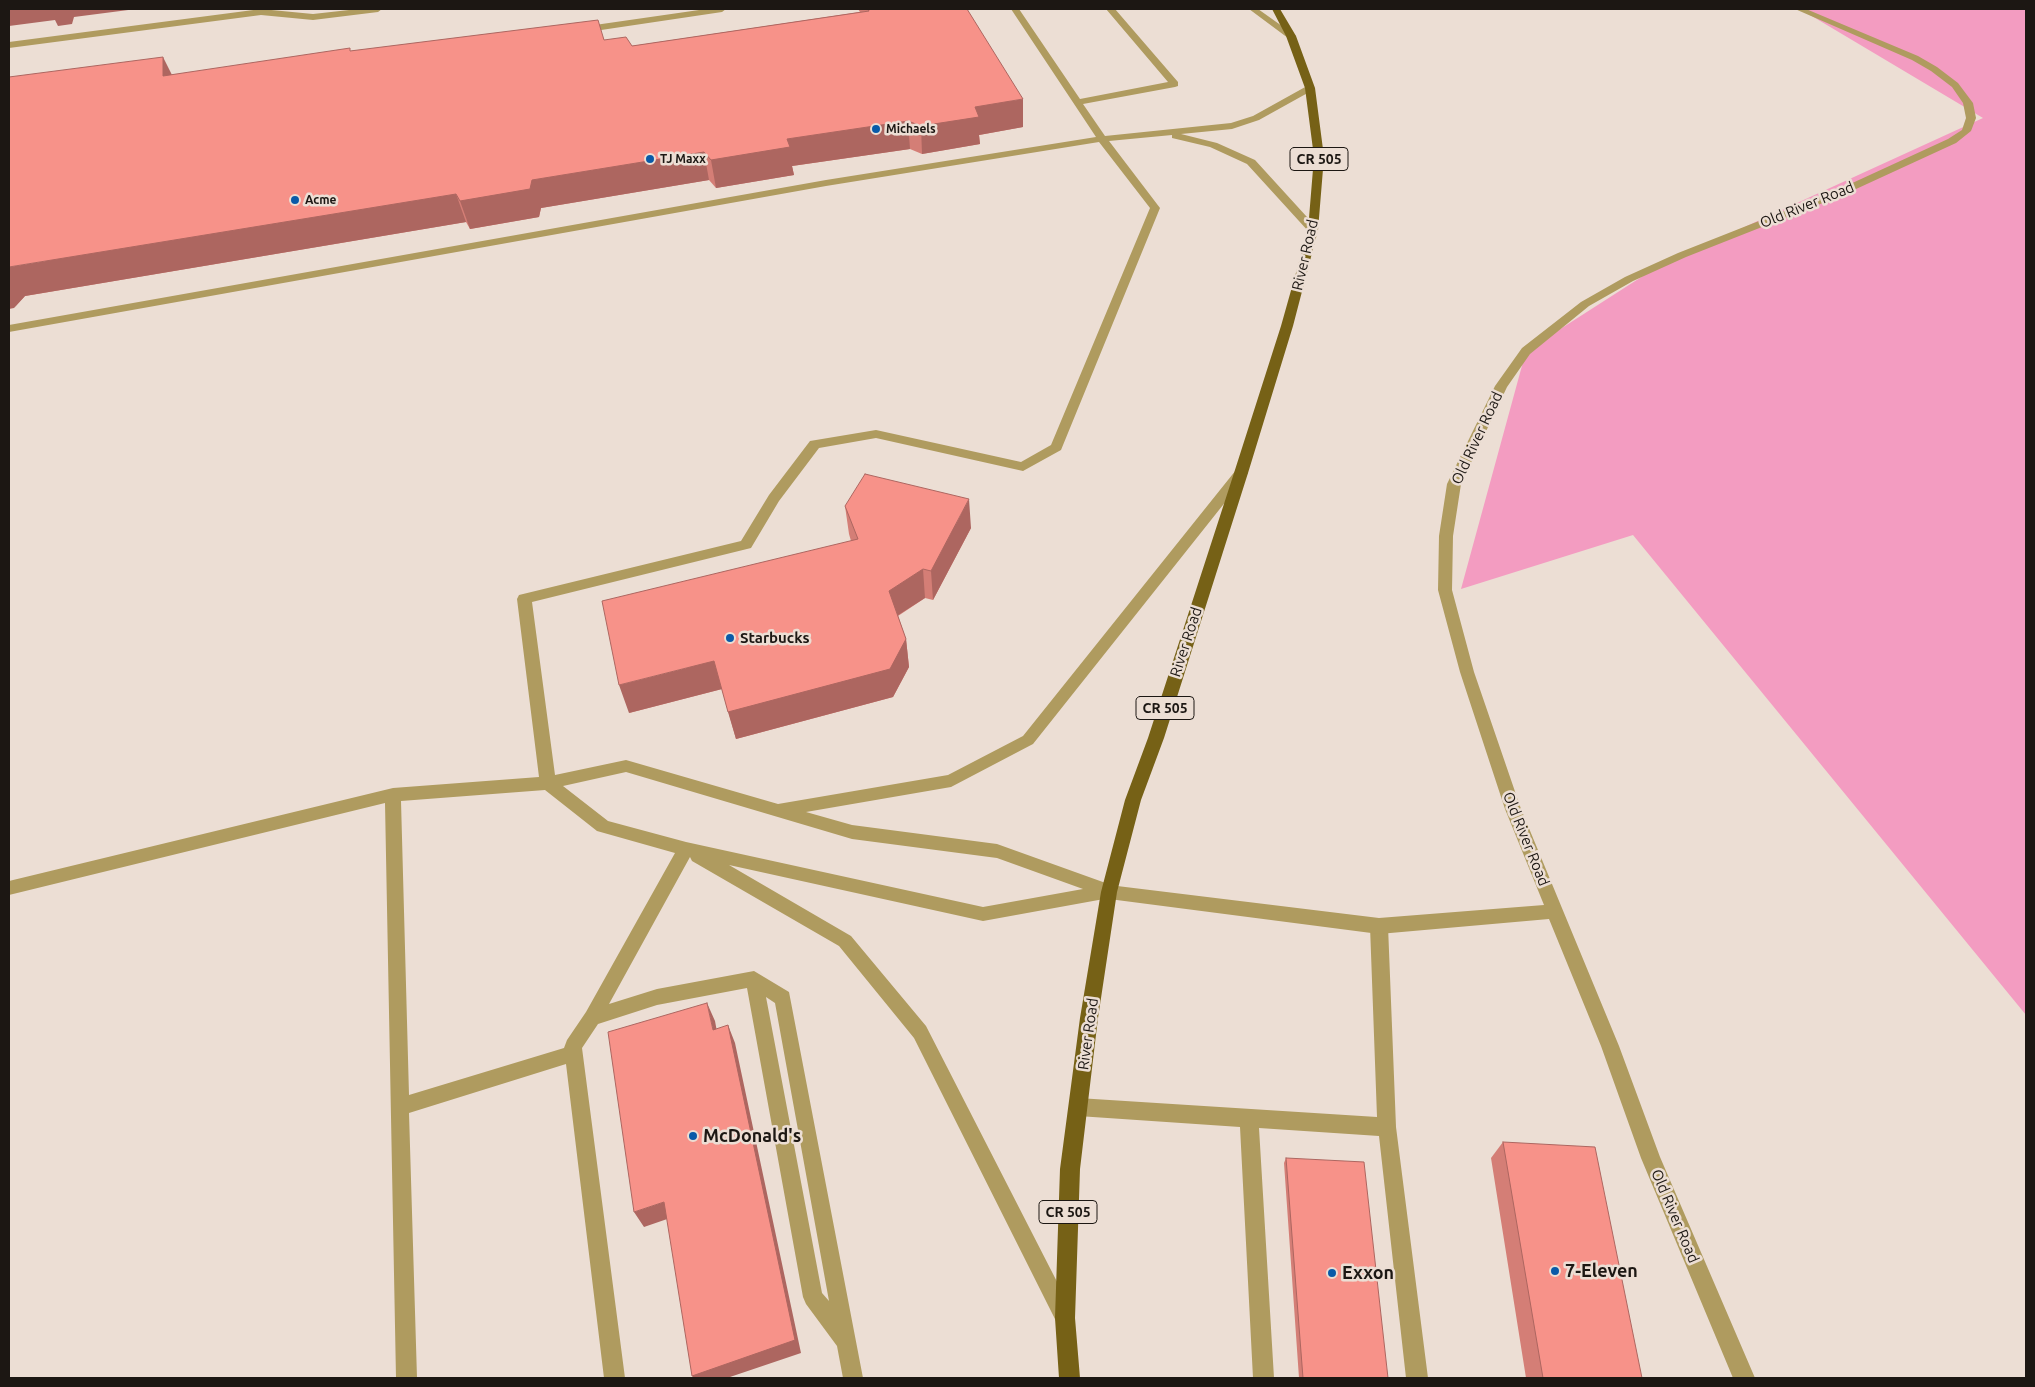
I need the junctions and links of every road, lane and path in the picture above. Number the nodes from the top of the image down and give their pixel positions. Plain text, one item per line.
1 (376, 9) edge
2 (722, 9) edge
3 (1015, 9) edge
4 (1110, 9) edge
5 (1253, 9) edge
6 (1276, 9) edge
7 (1799, 9) edge
8 (292, 12) edge
9 (571, 31) edge
10 (1291, 36) junction
11 (9, 45) edge
12 (1310, 88) junction
13 (1077, 102) junction
14 (1165, 134) junction
15 (1102, 139) junction
16 (1313, 230) junction
17 (9, 328) edge
18 (1241, 473) junction
19 (548, 783) junction
20 (393, 795) junction
21 (780, 810) junction
22 (686, 849) junction
23 (9, 888) edge
24 (1109, 892) junction
25 (1555, 912) junction
26 (1380, 926) junction
27 (592, 1018) junction
28 (575, 1053) junction
29 (400, 1107) junction
30 (1078, 1107) junction
31 (1249, 1117) junction
32 (1387, 1127) junction
33 (1065, 1318) junction
34 (406, 1378) edge
35 (615, 1378) edge
36 (853, 1378) edge
37 (1069, 1378) edge
38 (1263, 1378) edge
39 (1418, 1378) edge
40 (1744, 1378) edge

1 - 8 street
2 - 9 street
3 - 13 street
4 - 13 street
5 - 10 street
6 - 10 main road, River Road / CR 505
7 - 25 street, Old River Road
8 - 11 street
10 - 12 main road, River Road / CR 505
12 - 14 street
12 - 16 main road, River Road / CR 505
13 - 15 street
14 - 15 street
14 - 16 street
15 - 17 street
15 - 19 street
16 - 18 main road, River Road / CR 505
18 - 21 street
18 - 24 main road, River Road / CR 505
19 - 20 street
19 - 21 street
19 - 22 street
20 - 23 street
20 - 29 street
21 - 24 street
22 - 24 street
22 - 27 street
22 - 33 street
24 - 26 street
24 - 30 main road, River Road / CR 505
25 - 26 street
25 - 40 street, Old River Road
26 - 32 street
27 - 28 street
27 - 36 street
28 - 29 street
28 - 35 street
29 - 34 street
30 - 31 street
30 - 33 main road, River Road / CR 505
31 - 32 street
31 - 38 street
32 - 39 street
33 - 37 main road, River Road / CR 505

